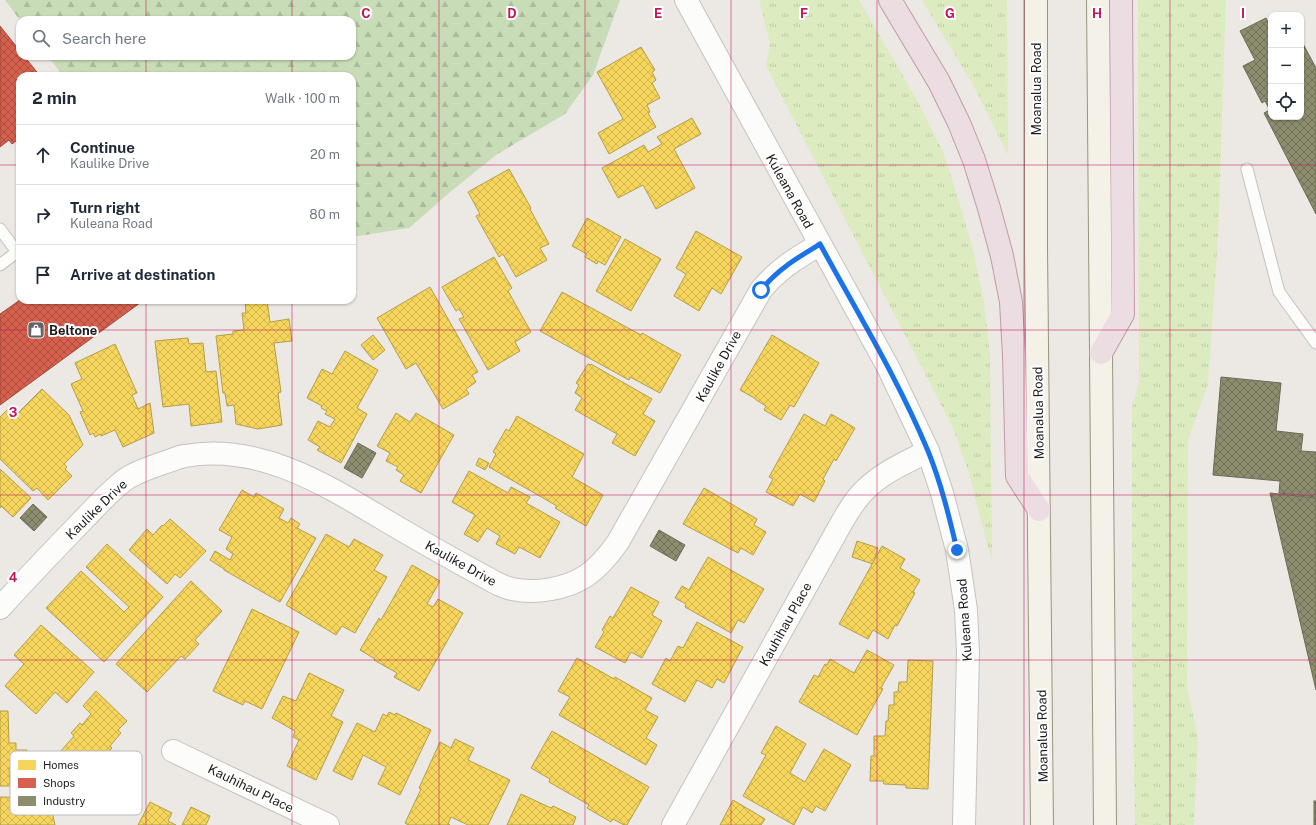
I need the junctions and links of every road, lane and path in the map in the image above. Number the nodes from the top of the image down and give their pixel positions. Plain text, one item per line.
1 (686, 0) edge
2 (890, 0) edge
3 (1036, 0) edge
4 (1098, 0) edge
5 (1121, 0) edge
6 (1247, 170) dead end
7 (0, 229) edge
8 (820, 244) junction
9 (16, 248) edge
10 (16, 252) edge
11 (0, 265) edge
12 (1316, 344) edge
13 (1101, 353) junction
14 (928, 451) junction
15 (1039, 510) junction
16 (0, 608) edge
17 (173, 750) dead end
18 (328, 825) edge
19 (673, 825) edge
20 (964, 825) edge
21 (1042, 825) edge
22 (1105, 825) edge

1 - 8 street, Kuleana Road
2 - 15 highway
3 - 15 main road, Moanalua Road
4 - 13 main road
5 - 13 highway
6 - 12 lane
7 - 9 lane
8 - 14 street, Kuleana Road
8 - 16 street, Kaulike Drive
10 - 11 lane
13 - 22 main road
14 - 19 street, Kauhihau Place
14 - 20 street, Kuleana Road
15 - 21 main road, Moanalua Road
17 - 18 street, Kauhihau Place

